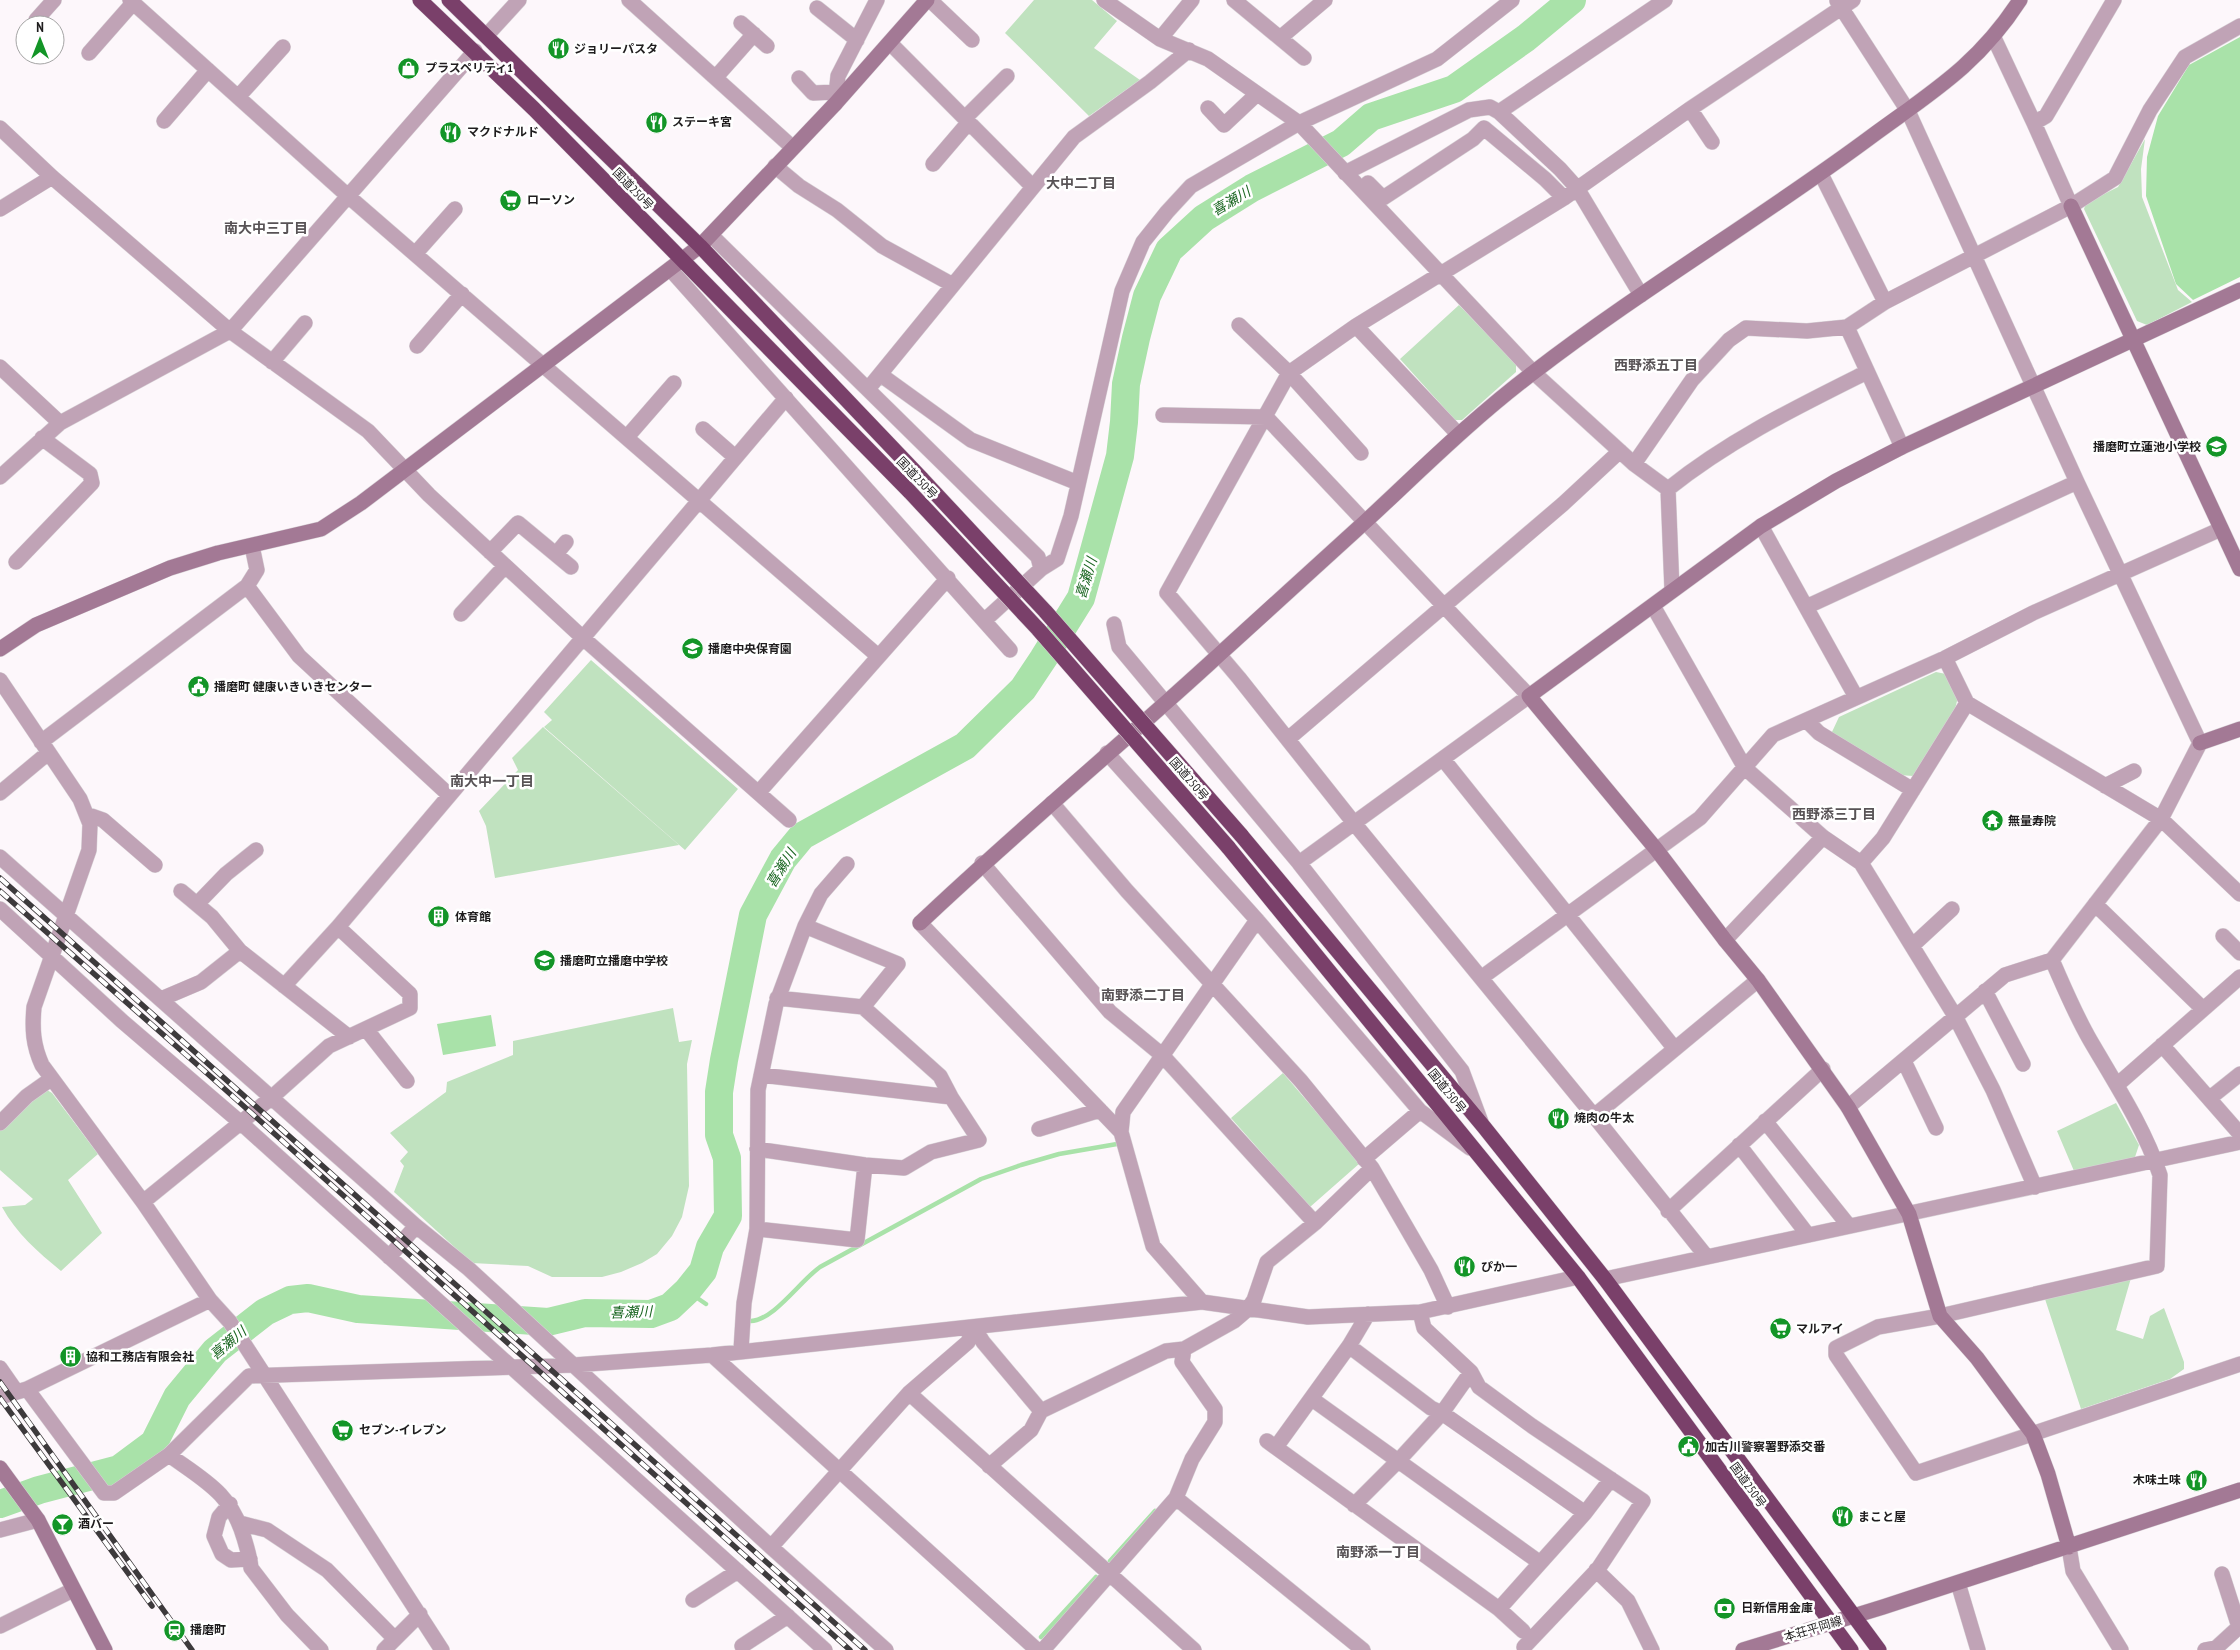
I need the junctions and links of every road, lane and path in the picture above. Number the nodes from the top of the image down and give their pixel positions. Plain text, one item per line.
1 (54, 0) edge
2 (420, 0) edge
3 (449, 0) edge
4 (519, 0) edge
5 (629, 0) edge
6 (877, 0) edge
7 (929, 0) edge
8 (1104, 0) edge
9 (1192, 0) edge
10 (1234, 0) edge
11 (1324, 0) edge
12 (1512, 0) edge
13 (1665, 0) edge
14 (2020, 0) edge
15 (2114, 0) edge
16 (132, 1) edge
17 (1844, 3) edge
18 (817, 8) dead end
19 (40, 15) edge
20 (741, 23) dead end
21 (2240, 26) edge
22 (754, 34) junction
23 (487, 36) junction
24 (1280, 38) junction
25 (1994, 38) junction
26 (1160, 39) junction
27 (857, 40) junction
28 (972, 40) dead end
29 (890, 44) junction
30 (767, 46) dead end
31 (283, 47) dead end
32 (1189, 50) junction
33 (475, 51) junction
34 (89, 53) dead end
35 (1304, 58) dead end
36 (208, 70) junction
37 (1007, 76) dead end
38 (716, 77) junction
39 (799, 78) dead end
40 (1258, 94) junction
41 (238, 97) junction
42 (836, 98) junction
43 (1208, 108) dead end
44 (1475, 109) junction
45 (1690, 109) junction
46 (1908, 111) junction
47 (1499, 112) junction
48 (967, 120) junction
49 (164, 121) dead end
50 (1299, 123) junction
51 (2034, 123) junction
52 (0, 128) edge
53 (1484, 128) junction
54 (1712, 142) dead end
55 (792, 147) junction
56 (933, 164) dead end
57 (775, 166) junction
58 (1347, 172) junction
59 (1821, 174) junction
60 (52, 177) junction
61 (1033, 187) junction
62 (1577, 188) junction
63 (348, 196) junction
64 (1564, 198) junction
65 (2071, 206) junction
66 (0, 209) edge
67 (455, 209) dead end
68 (711, 235) junction
69 (700, 246) junction
70 (415, 254) junction
71 (1975, 255) junction
72 (676, 265) junction
73 (1440, 273) junction
74 (953, 285) junction
75 (2240, 290) edge
76 (462, 294) junction
77 (1640, 295) junction
78 (1885, 302) junction
79 (306, 323) dead end
80 (1239, 325) dead end
81 (1356, 326) junction
82 (1848, 327) junction
83 (230, 331) junction
84 (2133, 340) junction
85 (416, 346) dead end
86 (272, 362) junction
87 (543, 364) junction
88 (0, 367) edge
89 (1289, 372) junction
90 (1533, 372) junction
91 (1867, 372) junction
92 (881, 374) junction
93 (674, 382) dead end
94 (2034, 386) junction
95 (868, 389) junction
96 (786, 398) junction
97 (1163, 415) dead end
98 (1266, 417) junction
99 (60, 423) junction
100 (703, 429) dead end
101 (1458, 434) junction
102 (627, 437) junction
103 (42, 438) junction
104 (1902, 447) junction
105 (1620, 451) junction
106 (1360, 453) dead end
107 (736, 457) junction
108 (1634, 464) junction
109 (405, 470) junction
110 (0, 477) edge
111 (2077, 482) junction
112 (1078, 483) junction
113 (1668, 489) junction
114 (700, 500) junction
115 (1365, 522) junction
116 (1761, 526) junction
117 (2221, 529) junction
118 (566, 542) dead end
119 (252, 546) junction
120 (490, 552) junction
121 (556, 554) junction
122 (16, 562) dead end
123 (505, 566) junction
124 (571, 566) dead end
125 (1041, 569) junction
126 (2240, 569) edge
127 (2121, 574) junction
128 (948, 578) junction
129 (247, 586) junction
130 (1672, 590) junction
131 (1444, 605) junction
132 (1653, 606) junction
133 (1806, 607) junction
134 (461, 614) dead end
135 (985, 620) junction
136 (1114, 624) dead end
137 (583, 638) junction
138 (0, 649) edge
139 (1010, 650) dead end
140 (1219, 654) junction
141 (878, 656) junction
142 (1945, 658) junction
143 (0, 680) edge
144 (1529, 696) junction
145 (1856, 697) junction
146 (1165, 702) junction
147 (1967, 703) junction
148 (1807, 721) junction
149 (2240, 729) edge
150 (1288, 739) junction
151 (2200, 742) junction
152 (44, 748) junction
153 (1107, 752) junction
154 (1443, 759) junction
155 (1745, 768) junction
156 (2125, 771) dead end
157 (2105, 786) junction
158 (1913, 790) junction
159 (759, 792) junction
160 (0, 793) edge
161 (449, 795) junction
162 (1052, 804) junction
163 (86, 814) junction
164 (789, 820) dead end
165 (2161, 820) junction
166 (1354, 823) junction
167 (1823, 837) junction
168 (1656, 849) junction
169 (256, 850) dead end
170 (0, 857) edge
171 (982, 863) junction
172 (1299, 863) junction
173 (1861, 863) junction
174 (847, 864) dead end
175 (155, 865) dead end
176 (181, 891) dead end
177 (2240, 894) edge
178 (197, 904) junction
179 (2096, 904) junction
180 (0, 909) edge
181 (1952, 909) dead end
182 (1567, 914) junction
183 (67, 916) junction
184 (1257, 920) junction
185 (805, 926) junction
186 (338, 927) junction
187 (2223, 936) dead end
188 (1725, 940) junction
189 (1912, 946) junction
190 (240, 951) junction
191 (2240, 953) edge
192 (52, 956) junction
193 (2052, 960) junction
194 (2240, 977) edge
195 (1481, 978) junction
196 (1758, 980) junction
197 (1212, 984) junction
198 (284, 986) junction
199 (1985, 991) junction
200 (777, 998) junction
201 (161, 999) junction
202 (863, 1008) junction
203 (2203, 1009) junction
204 (1955, 1016) junction
205 (366, 1030) junction
206 (349, 1037) junction
207 (2162, 1045) junction
208 (1674, 1049) junction
209 (1162, 1055) junction
210 (1904, 1061) junction
211 (2023, 1064) dead end
212 (1822, 1069) junction
213 (2240, 1074) edge
214 (761, 1075) junction
215 (51, 1079) junction
216 (407, 1081) dead end
217 (2117, 1085) junction
218 (951, 1097) junction
219 (271, 1098) junction
220 (2210, 1098) junction
221 (1848, 1107) junction
222 (1100, 1110) junction
223 (1420, 1111) junction
224 (1594, 1116) junction
225 (1765, 1121) junction
226 (0, 1123) edge
227 (241, 1123) junction
228 (1484, 1127) junction
229 (1936, 1128) dead end
230 (1039, 1129) dead end
231 (1121, 1132) junction
232 (2240, 1134) edge
233 (2240, 1142) edge
234 (1739, 1145) junction
235 (757, 1149) junction
236 (1480, 1156) junction
237 (2155, 1161) junction
238 (865, 1164) junction
239 (1368, 1164) junction
240 (2035, 1187) junction
241 (143, 1202) junction
242 (1668, 1211) junction
243 (1909, 1214) junction
244 (1315, 1223) junction
245 (416, 1226) junction
246 (1849, 1226) junction
247 (757, 1229) junction
248 (1808, 1235) junction
249 (1706, 1256) junction
250 (389, 1257) junction
251 (1578, 1277) junction
252 (1606, 1279) junction
253 (210, 1300) junction
254 (1202, 1302) junction
255 (1448, 1307) junction
256 (1248, 1309) junction
257 (1420, 1312) junction
258 (1368, 1314) junction
259 (1940, 1316) junction
260 (974, 1327) junction
261 (1349, 1346) junction
262 (1184, 1349) junction
263 (741, 1350) junction
264 (712, 1355) junction
265 (2240, 1364) edge
266 (574, 1365) junction
267 (510, 1367) junction
268 (0, 1368) edge
269 (1471, 1372) junction
270 (266, 1374) junction
271 (22, 1390) junction
272 (909, 1393) junction
273 (0, 1397) edge
274 (1312, 1399) junction
275 (1041, 1411) junction
276 (1442, 1413) junction
277 (2033, 1434) junction
278 (169, 1455) junction
279 (1399, 1460) junction
280 (989, 1466) junction
281 (0, 1468) edge
282 (838, 1471) junction
283 (1611, 1479) junction
284 (2240, 1490) edge
285 (1176, 1498) junction
286 (230, 1504) junction
287 (1354, 1505) junction
288 (1585, 1513) junction
289 (38, 1520) junction
290 (240, 1523) junction
291 (0, 1530) edge
292 (771, 1547) junction
293 (2069, 1547) junction
294 (250, 1559) junction
295 (1539, 1562) junction
296 (1596, 1570) junction
297 (738, 1571) junction
298 (2222, 1574) dead end
299 (1110, 1575) junction
300 (1958, 1583) junction
301 (73, 1590) junction
302 (693, 1600) dead end
303 (1499, 1609) junction
304 (420, 1614) junction
305 (788, 1616) junction
306 (1855, 1616) junction
307 (1831, 1623) junction
308 (0, 1626) edge
309 (2240, 1627) edge
310 (1523, 1631) dead end
311 (389, 1645) edge
312 (742, 1646) dead end
313 (816, 1647) edge
314 (1524, 1647) dead end
315 (1357, 1649) edge
316 (105, 1650) edge
317 (321, 1650) edge
318 (442, 1650) edge
319 (886, 1650) edge
320 (1037, 1650) edge
321 (1043, 1650) edge
322 (1194, 1650) edge
323 (1652, 1650) edge
324 (1742, 1650) edge
325 (1851, 1650) edge
326 (1879, 1650) edge
327 (1978, 1650) edge
328 (2121, 1650) edge
329 (2205, 1650) edge

1 - 19 street
2 - 33 highway, 国道250号
3 - 23 highway, 国道250号
4 - 23 street
5 - 38 street
6 - 27 street
7 - 28 street
7 - 29 street
8 - 26 street
9 - 26 street
10 - 24 street
11 - 24 street
12 - 50 street
13 - 47 street
14 - 25 street
15 - 51 street
16 - 34 street
16 - 36 street
17 - 45 street
17 - 46 street
18 - 27 street
20 - 22 street
21 - 65 street
22 - 30 street
22 - 38 street
23 - 69 highway, 国道250号
24 - 35 street
25 - 46 street
25 - 51 street
26 - 32 street
27 - 42 street
29 - 42 street
29 - 48 street
31 - 41 street
32 - 40 street
32 - 61 street
33 - 63 street
33 - 72 highway, 国道250号
36 - 41 street
36 - 49 street
37 - 48 street
38 - 55 street
39 - 42 street
40 - 43 street
40 - 50 street
41 - 63 street
42 - 55 street
44 - 47 street
44 - 53 street
44 - 58 street
45 - 54 street
45 - 62 street
46 - 59 street
46 - 71 street
47 - 62 street
48 - 56 street
48 - 61 street
50 - 58 street
50 - 112 street
51 - 65 street
52 - 60 street
53 - 58 street
53 - 64 street
55 - 57 street
57 - 68 street
57 - 74 street
58 - 73 street
59 - 77 street
59 - 78 street
60 - 66 street
60 - 83 street
61 - 74 street
62 - 64 street
62 - 77 street
63 - 70 street
63 - 83 street
64 - 73 street
65 - 71 street
65 - 84 street
67 - 70 street
68 - 69 street
68 - 95 street
69 - 72 street
69 - 228 highway, 国道250号, bridge
70 - 76 street
71 - 78 street
71 - 94 street
72 - 87 street
72 - 96 street
72 - 236 highway, 国道250号, bridge
73 - 81 street
73 - 90 street
74 - 92 street
75 - 84 street
76 - 85 street
76 - 87 street
77 - 90 street
78 - 82 street
79 - 86 street
80 - 89 street
81 - 89 street
81 - 101 street
82 - 91 street
82 - 108 street
83 - 86 street
83 - 99 street
84 - 94 street
84 - 117 street
86 - 109 street
87 - 102 street
87 - 109 street
88 - 99 street
89 - 98 street
89 - 106 street
90 - 101 street
90 - 105 street
91 - 104 street
91 - 113 street
92 - 95 street
92 - 112 street
93 - 102 street
94 - 104 street
94 - 111 street
95 - 125 street
96 - 107 street
96 - 128 street
97 - 98 street
98 - 115 street
98 - 140 street
99 - 103 street
100 - 107 street
101 - 115 street
102 - 114 street
103 - 110 street
103 - 122 street
104 - 116 street
105 - 108 street
105 - 131 street
107 - 114 street
108 - 113 street
109 - 119 street
109 - 120 street
111 - 127 street
111 - 133 street
112 - 125 street
113 - 130 street
114 - 137 street
114 - 141 street
115 - 131 street
115 - 140 street
116 - 130 street
116 - 133 street
117 - 126 street
117 - 127 street
118 - 121 street
119 - 129 street
119 - 138 street
120 - 121 street
120 - 123 street
121 - 124 street
123 - 134 street
123 - 137 street
125 - 135 street
127 - 142 street
127 - 151 street
128 - 135 street
128 - 141 street
129 - 152 street
129 - 161 street
130 - 132 street
131 - 144 street
131 - 150 street
132 - 144 street
132 - 155 street
133 - 145 street
135 - 139 street
136 - 146 street
137 - 159 street
137 - 161 street
140 - 146 street
140 - 150 street
141 - 159 street
142 - 145 street
142 - 147 street
143 - 152 street
144 - 154 street
144 - 168 street
145 - 148 street
146 - 153 street
146 - 172 street
147 - 157 street
147 - 158 street
148 - 155 street
148 - 158 street
149 - 151 street
150 - 166 street
151 - 165 street
152 - 160 street
152 - 163 street
153 - 162 street
153 - 184 street
154 - 166 street
154 - 182 street
155 - 167 street
155 - 168 street
156 - 157 street
157 - 165 street
158 - 173 street
159 - 164 street
161 - 186 street
162 - 171 street
162 - 197 street
163 - 175 street
163 - 183 street
165 - 177 street
165 - 179 street
166 - 172 street
166 - 195 street
167 - 173 street
167 - 188 street
168 - 182 street
168 - 188 street
169 - 178 street
170 - 183 street
171 - 209 street
171 - 222 street
172 - 228 street
173 - 189 street
174 - 185 street
176 - 178 street
178 - 190 street
179 - 193 street
179 - 203 street
180 - 192 street
181 - 189 street
182 - 195 street
182 - 208 street
183 - 192 street
183 - 201 street
184 - 197 street
184 - 223 street
185 - 200 street
185 - 202 street
186 - 198 street
186 - 205 street
187 - 191 street
188 - 196 street
189 - 204 street
190 - 198 street
190 - 201 street
192 - 215 street
192 - 227 street
193 - 199 street
193 - 217 street
194 - 203 street
195 - 224 street
196 - 208 street
196 - 212 street
197 - 209 street
197 - 239 street
198 - 206 street
199 - 204 street
199 - 211 street
200 - 202 street
200 - 214 street
201 - 219 street
202 - 218 street
203 - 207 street
204 - 210 street
204 - 240 street
205 - 206 street
205 - 216 street
206 - 219 street
207 - 217 street
207 - 220 street
208 - 224 street
209 - 231 street
209 - 244 street
210 - 221 street
210 - 229 street
212 - 221 street
212 - 225 street
213 - 220 street
214 - 218 street
214 - 235 street
215 - 226 street
215 - 241 street
217 - 237 street
218 - 238 street
219 - 227 street
219 - 245 street
220 - 232 street
221 - 243 street
222 - 230 street
222 - 231 street
223 - 236 street
223 - 239 street
224 - 242 street
225 - 234 street
225 - 246 street
227 - 241 street
227 - 250 street
228 - 252 highway, 国道250号
231 - 254 street
233 - 237 street
234 - 242 street
234 - 248 street
235 - 238 street
235 - 247 street
236 - 251 highway, 国道250号
237 - 240 street
237 - 259 street
238 - 247 street
239 - 244 street
239 - 255 street
240 - 243 street
241 - 253 street
242 - 249 street
243 - 246 street
243 - 259 street
244 - 256 street
245 - 250 street
245 - 266 street
246 - 248 street
247 - 263 street
248 - 249 street
249 - 252 street
250 - 267 street
251 - 252 street
251 - 255 street
251 - 307 highway, 国道250号
252 - 306 highway, 国道250号
253 - 270 street
253 - 271 street
254 - 256 street
254 - 260 street
255 - 257 street
256 - 258 street
256 - 262 street
257 - 258 street
257 - 269 street
258 - 261 street
259 - 277 street
259 - 277 street
260 - 263 street
260 - 272 street
260 - 275 street
261 - 274 street
261 - 276 street
262 - 275 street
262 - 285 street
263 - 264 street
264 - 266 street
264 - 282 street
265 - 277 street
266 - 267 street
266 - 292 street
267 - 270 street
267 - 297 street
268 - 271 street
269 - 276 street
269 - 283 street
270 - 278 street
270 - 304 street
271 - 273 street
271 - 278 street
272 - 280 street
272 - 282 street
274 - 279 street
274 - 287 street
275 - 280 street
276 - 279 street
276 - 288 street
277 - 293 street
278 - 286 street
279 - 287 street
279 - 295 street
280 - 299 street
281 - 289 street
282 - 292 street
282 - 320 street
283 - 288 street
283 - 296 street
284 - 293 street, 本荘平岡線
285 - 299 street
285 - 315 street
286 - 290 street
286 - 294 street
287 - 303 street
288 - 295 street
289 - 291 street
289 - 301 street
290 - 294 street
290 - 311 street
292 - 319 street
293 - 300 street, 本荘平岡線
293 - 328 street
294 - 317 street
295 - 303 street
296 - 314 street
296 - 323 street
297 - 302 street
297 - 305 street
298 - 309 street
299 - 321 street
299 - 322 street
300 - 306 street, 本荘平岡線
300 - 327 street
301 - 308 street
301 - 316 street
303 - 310 street
304 - 311 street
304 - 318 street
305 - 312 street
305 - 313 street
306 - 307 street, 本荘平岡線
306 - 326 highway, 国道250号
307 - 324 street, 本荘平岡線
307 - 325 highway, 国道250号
309 - 329 street

